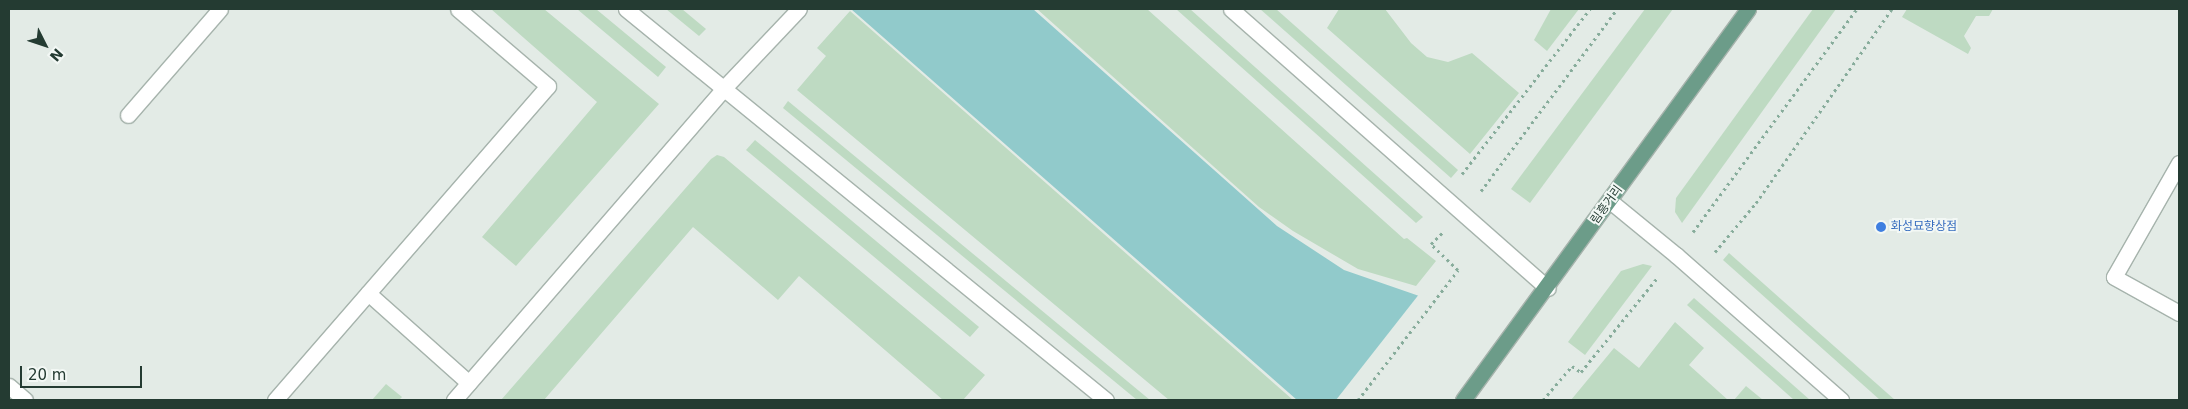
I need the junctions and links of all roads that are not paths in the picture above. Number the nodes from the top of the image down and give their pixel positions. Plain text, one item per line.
1 (220, 9) edge
2 (458, 9) edge
3 (626, 9) edge
4 (799, 9) edge
5 (1230, 9) edge
6 (1748, 9) edge
7 (723, 89) junction
8 (128, 115) dead end
9 (2179, 163) edge
10 (1610, 201) junction
11 (1548, 288) junction
12 (368, 293) junction
13 (2179, 313) edge
14 (470, 382) junction
15 (9, 386) edge
16 (24, 400) edge
17 (275, 400) edge
18 (454, 400) edge
19 (1106, 400) edge
20 (1463, 400) edge
21 (1841, 400) edge

1 - 8 street
2 - 12 street
3 - 7 street
4 - 7 street
5 - 11 street
6 - 10 main road, 림흥거리
7 - 14 street
7 - 19 street
9 - 13 street
10 - 11 main road, 림흥거리
10 - 21 street
11 - 20 main road, 림흥거리
12 - 14 street
12 - 17 street
14 - 18 street
15 - 16 street

